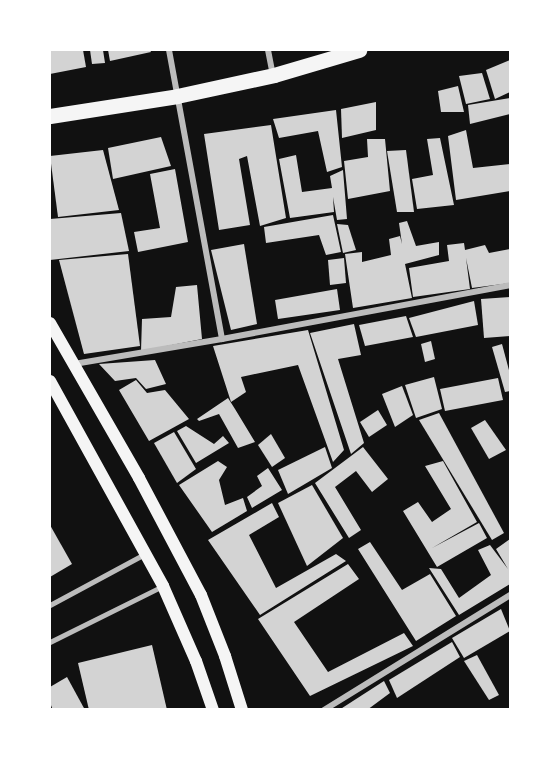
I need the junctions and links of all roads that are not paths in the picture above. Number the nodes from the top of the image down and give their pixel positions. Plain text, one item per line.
1 (169, 50) edge
2 (268, 50) edge
3 (359, 50) edge
4 (273, 75) junction
5 (177, 96) junction
6 (50, 116) edge
7 (510, 285) edge
8 (50, 323) edge
9 (222, 339) junction
10 (74, 363) junction
11 (50, 381) edge
12 (146, 554) junction
13 (163, 586) junction
14 (510, 595) edge
15 (50, 605) edge
16 (50, 642) edge
17 (213, 710) edge
18 (242, 710) edge
19 (324, 710) edge

1 - 5 street
2 - 4 street
3 - 4 main road
4 - 5 main road
5 - 6 main road
5 - 9 street
7 - 9 street
8 - 10 main road
9 - 10 street
10 - 18 main road
11 - 12 main road
12 - 13 main road
12 - 15 lane
13 - 16 lane
13 - 17 main road
14 - 19 street

